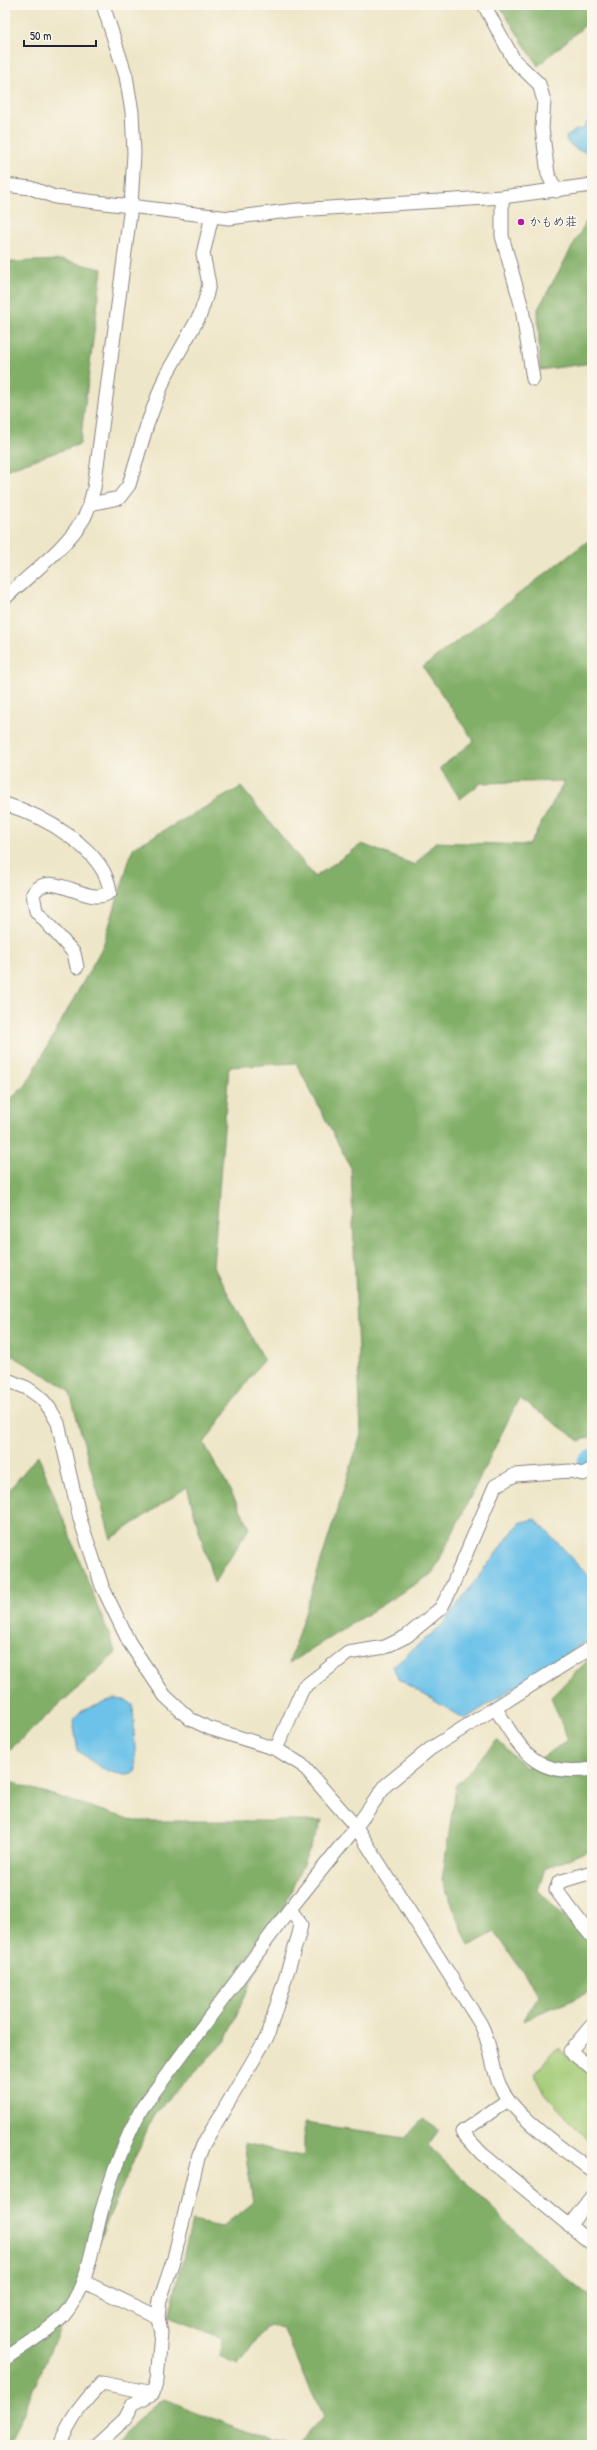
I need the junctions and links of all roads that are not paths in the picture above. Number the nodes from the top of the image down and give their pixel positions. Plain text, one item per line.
1 (103, 5) edge
2 (484, 5) edge
3 (5, 185) edge
4 (592, 186) edge
5 (556, 191) junction
6 (502, 197) junction
7 (130, 206) junction
8 (212, 216) junction
9 (533, 379) dead end
10 (90, 504) junction
11 (5, 598) edge
12 (5, 804) edge
13 (77, 967) dead end
14 (5, 1379) edge
15 (592, 1470) edge
16 (592, 1647) edge
17 (496, 1708) junction
18 (276, 1749) junction
19 (592, 1769) edge
20 (356, 1827) junction
21 (592, 1872) edge
22 (290, 1909) junction
23 (587, 1923) edge
24 (592, 1937) edge
25 (592, 2025) edge
26 (592, 2069) edge
27 (508, 2100) junction
28 (592, 2171) edge
29 (592, 2196) edge
30 (569, 2226) junction
31 (592, 2244) edge
32 (84, 2282) junction
33 (158, 2316) junction
34 (5, 2359) edge
35 (153, 2393) junction
36 (60, 2445) edge
37 (97, 2445) edge

1 - 7 street
2 - 5 street
3 - 7 street
4 - 5 street
5 - 6 street
6 - 8 street
6 - 9 street
7 - 8 street
7 - 10 street
8 - 10 street
10 - 11 street
12 - 13 street
14 - 18 street
15 - 18 street
16 - 17 street
17 - 19 street
17 - 20 street
18 - 20 street
20 - 22 street
20 - 27 street
21 - 23 street
22 - 32 street
22 - 33 street
23 - 24 street
25 - 26 street
27 - 28 street
27 - 30 street
29 - 30 street
30 - 31 street
32 - 33 street
32 - 34 street
33 - 35 street
35 - 36 street
35 - 37 street

